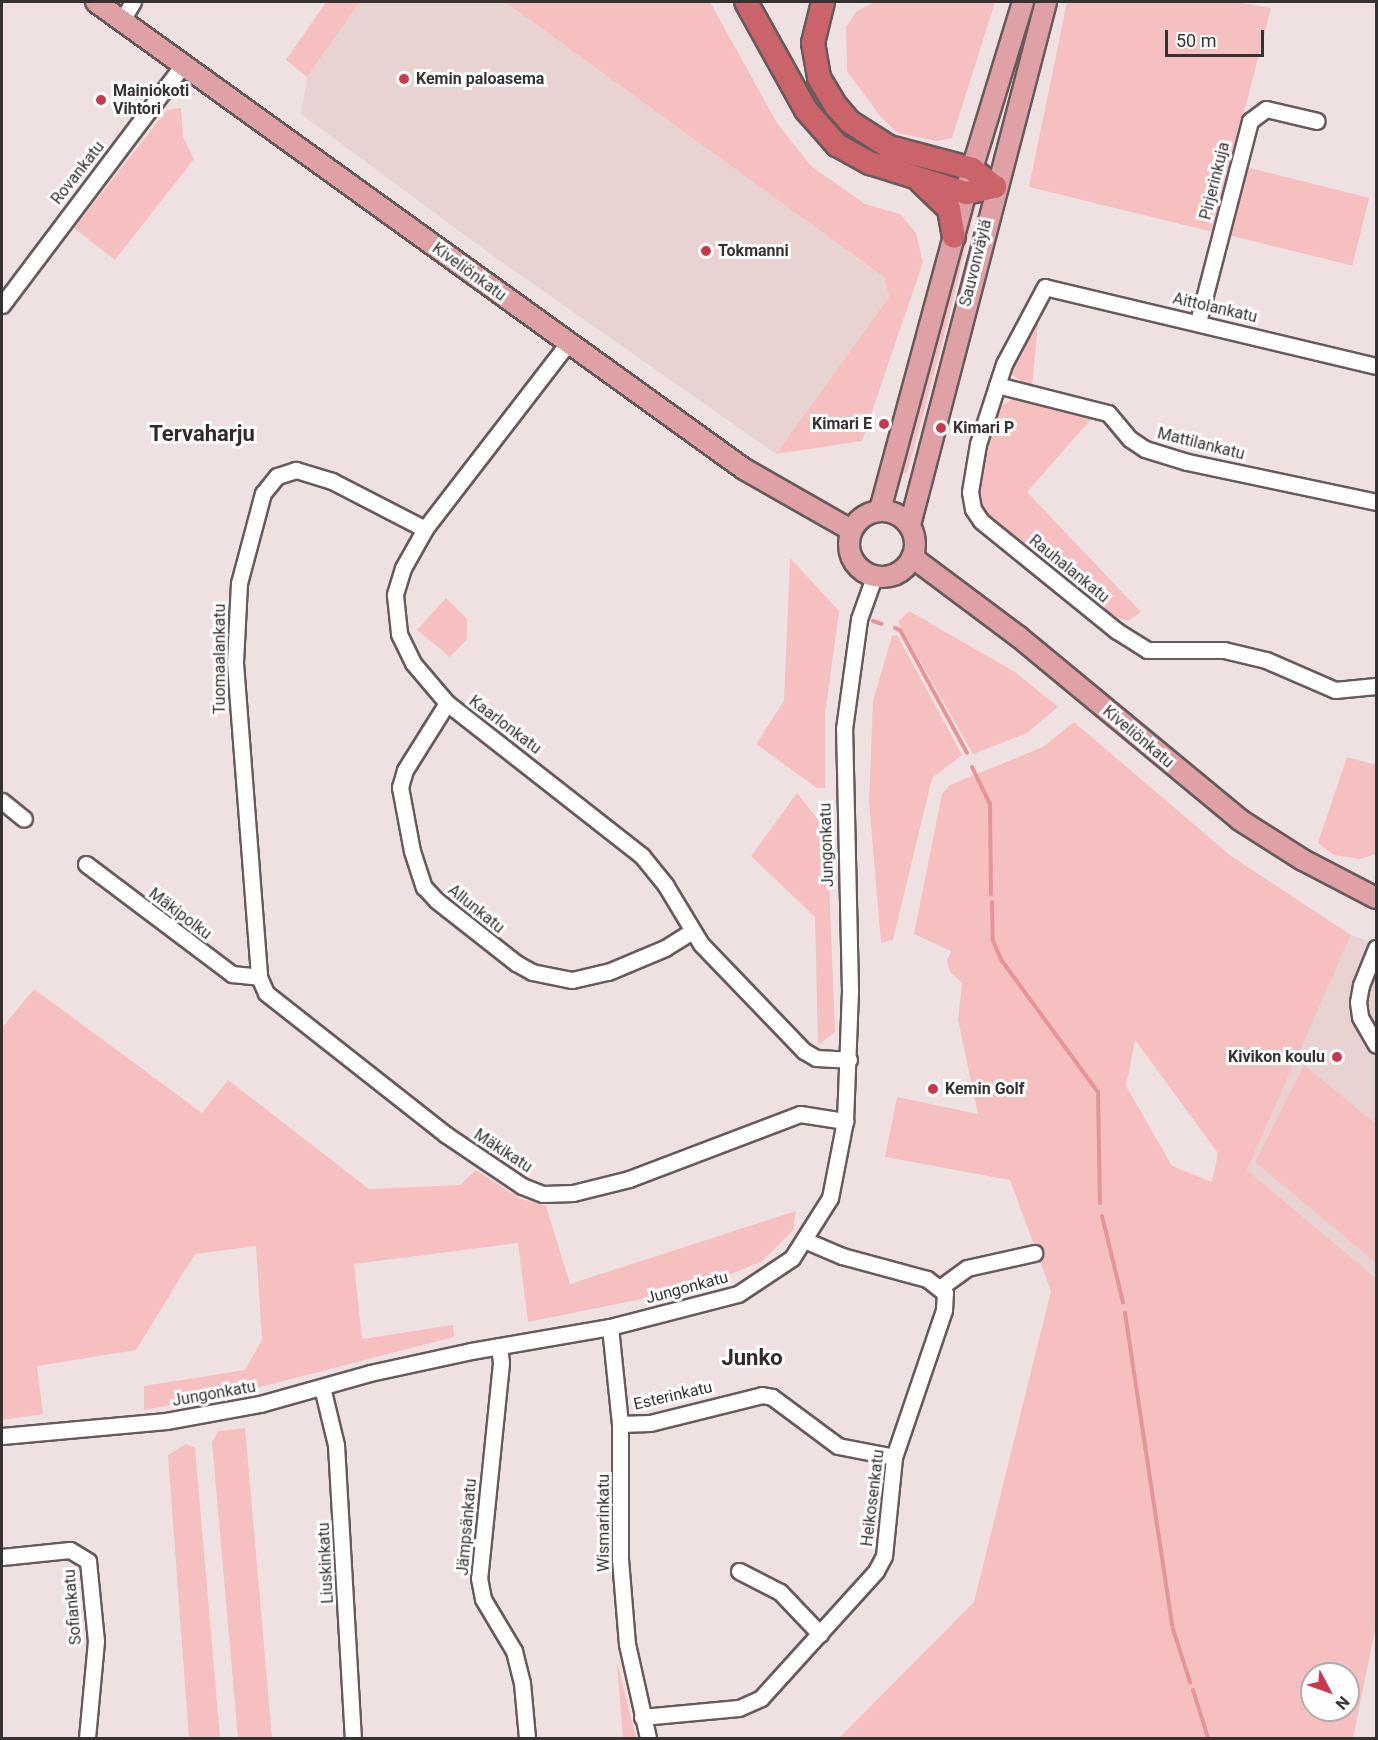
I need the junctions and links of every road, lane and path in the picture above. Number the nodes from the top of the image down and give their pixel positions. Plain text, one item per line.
1 (96, 2) edge
2 (133, 2) edge
3 (746, 2) edge
4 (824, 2) edge
5 (1023, 2) edge
6 (1046, 2) edge
7 (122, 20) junction
8 (183, 64) junction
9 (1317, 121) dead end
10 (972, 169) junction
11 (918, 179) junction
12 (995, 187) junction
13 (966, 193) junction
14 (954, 237) junction
15 (1045, 287) joint
16 (2, 305) edge
17 (1198, 322) junction
18 (568, 343) junction
19 (1377, 366) edge
20 (997, 385) junction
21 (1377, 502) edge
22 (880, 510) junction
23 (910, 525) junction
24 (425, 529) junction
25 (851, 530) junction
26 (912, 557) junction
27 (874, 577) junction
28 (1377, 686) edge
29 (447, 703) junction
30 (2, 801) edge
31 (24, 819) dead end
32 (86, 864) dead end
33 (1377, 898) edge
34 (691, 932) junction
35 (1377, 948) edge
36 (259, 977) junction
37 (1377, 1045) edge
38 (849, 1060) junction
39 (845, 1121) junction
40 (806, 1241) junction
41 (1034, 1253) dead end
42 (941, 1287) junction
43 (610, 1327) junction
44 (499, 1346) junction
45 (322, 1387) junction
46 (620, 1424) junction
47 (2, 1436) edge
48 (894, 1456) junction
49 (2, 1557) edge
50 (739, 1571) dead end
51 (820, 1634) junction
52 (642, 1717) junction
53 (87, 1738) edge
54 (353, 1738) edge
55 (527, 1738) edge
56 (648, 1738) edge

1 - 7 main road, Kiveliönkatu
2 - 7 street
3 - 11 highway
4 - 10 highway
5 - 10 main road, Sauvonväylä
6 - 12 main road, Sauvonväylä
7 - 8 main road, Kiveliönkatu
8 - 16 street, Rovankatu
8 - 18 main road, Kiveliönkatu
9 - 17 street, Pirjerinkuja
10 - 12 highway
10 - 13 main road, Sauvonväylä
11 - 13 highway
11 - 14 highway
12 - 13 highway
12 - 23 main road, Sauvonväylä
13 - 14 main road, Sauvonväylä
14 - 22 main road, Sauvonväylä
15 - 17 street, Aittolankatu
15 - 20 street, Rauhalankatu
17 - 19 street, Aittolankatu
18 - 24 street, Kaarlonkatu
18 - 25 main road, Kiveliönkatu
20 - 21 street, Mattilankatu
20 - 28 street, Rauhalankatu
22 - 23 main road
22 - 25 main road
23 - 26 main road
24 - 29 street, Kaarlonkatu
24 - 36 street, Tuomaalankatu
25 - 27 main road
26 - 27 main road
26 - 33 main road, Kiveliönkatu
27 - 38 street, Jungonkatu
29 - 34 street, Kaarlonkatu
29 - 34 street, Allunkatu
30 - 31 street
32 - 36 street, Mäkipolku
34 - 38 street, Kaarlonkatu
35 - 37 street
36 - 39 street, Mäkikatu
38 - 39 street, Jungonkatu
39 - 40 street, Jungonkatu
40 - 42 street
40 - 43 street, Jungonkatu
41 - 42 street
42 - 48 street, Heikosenkatu
43 - 44 street, Jungonkatu
43 - 46 street, Wismarinkatu
44 - 45 street, Jungonkatu
44 - 55 street, Jämpsänkatu
45 - 47 street, Jungonkatu
45 - 54 street, Liuskinkatu
46 - 48 street, Esterinkatu
46 - 52 street, Wismarinkatu
48 - 51 street, Heikosenkatu
49 - 53 street, Sofiankatu
50 - 51 street
51 - 52 street, Heikosenkatu
52 - 56 street, Wismarinkatu

